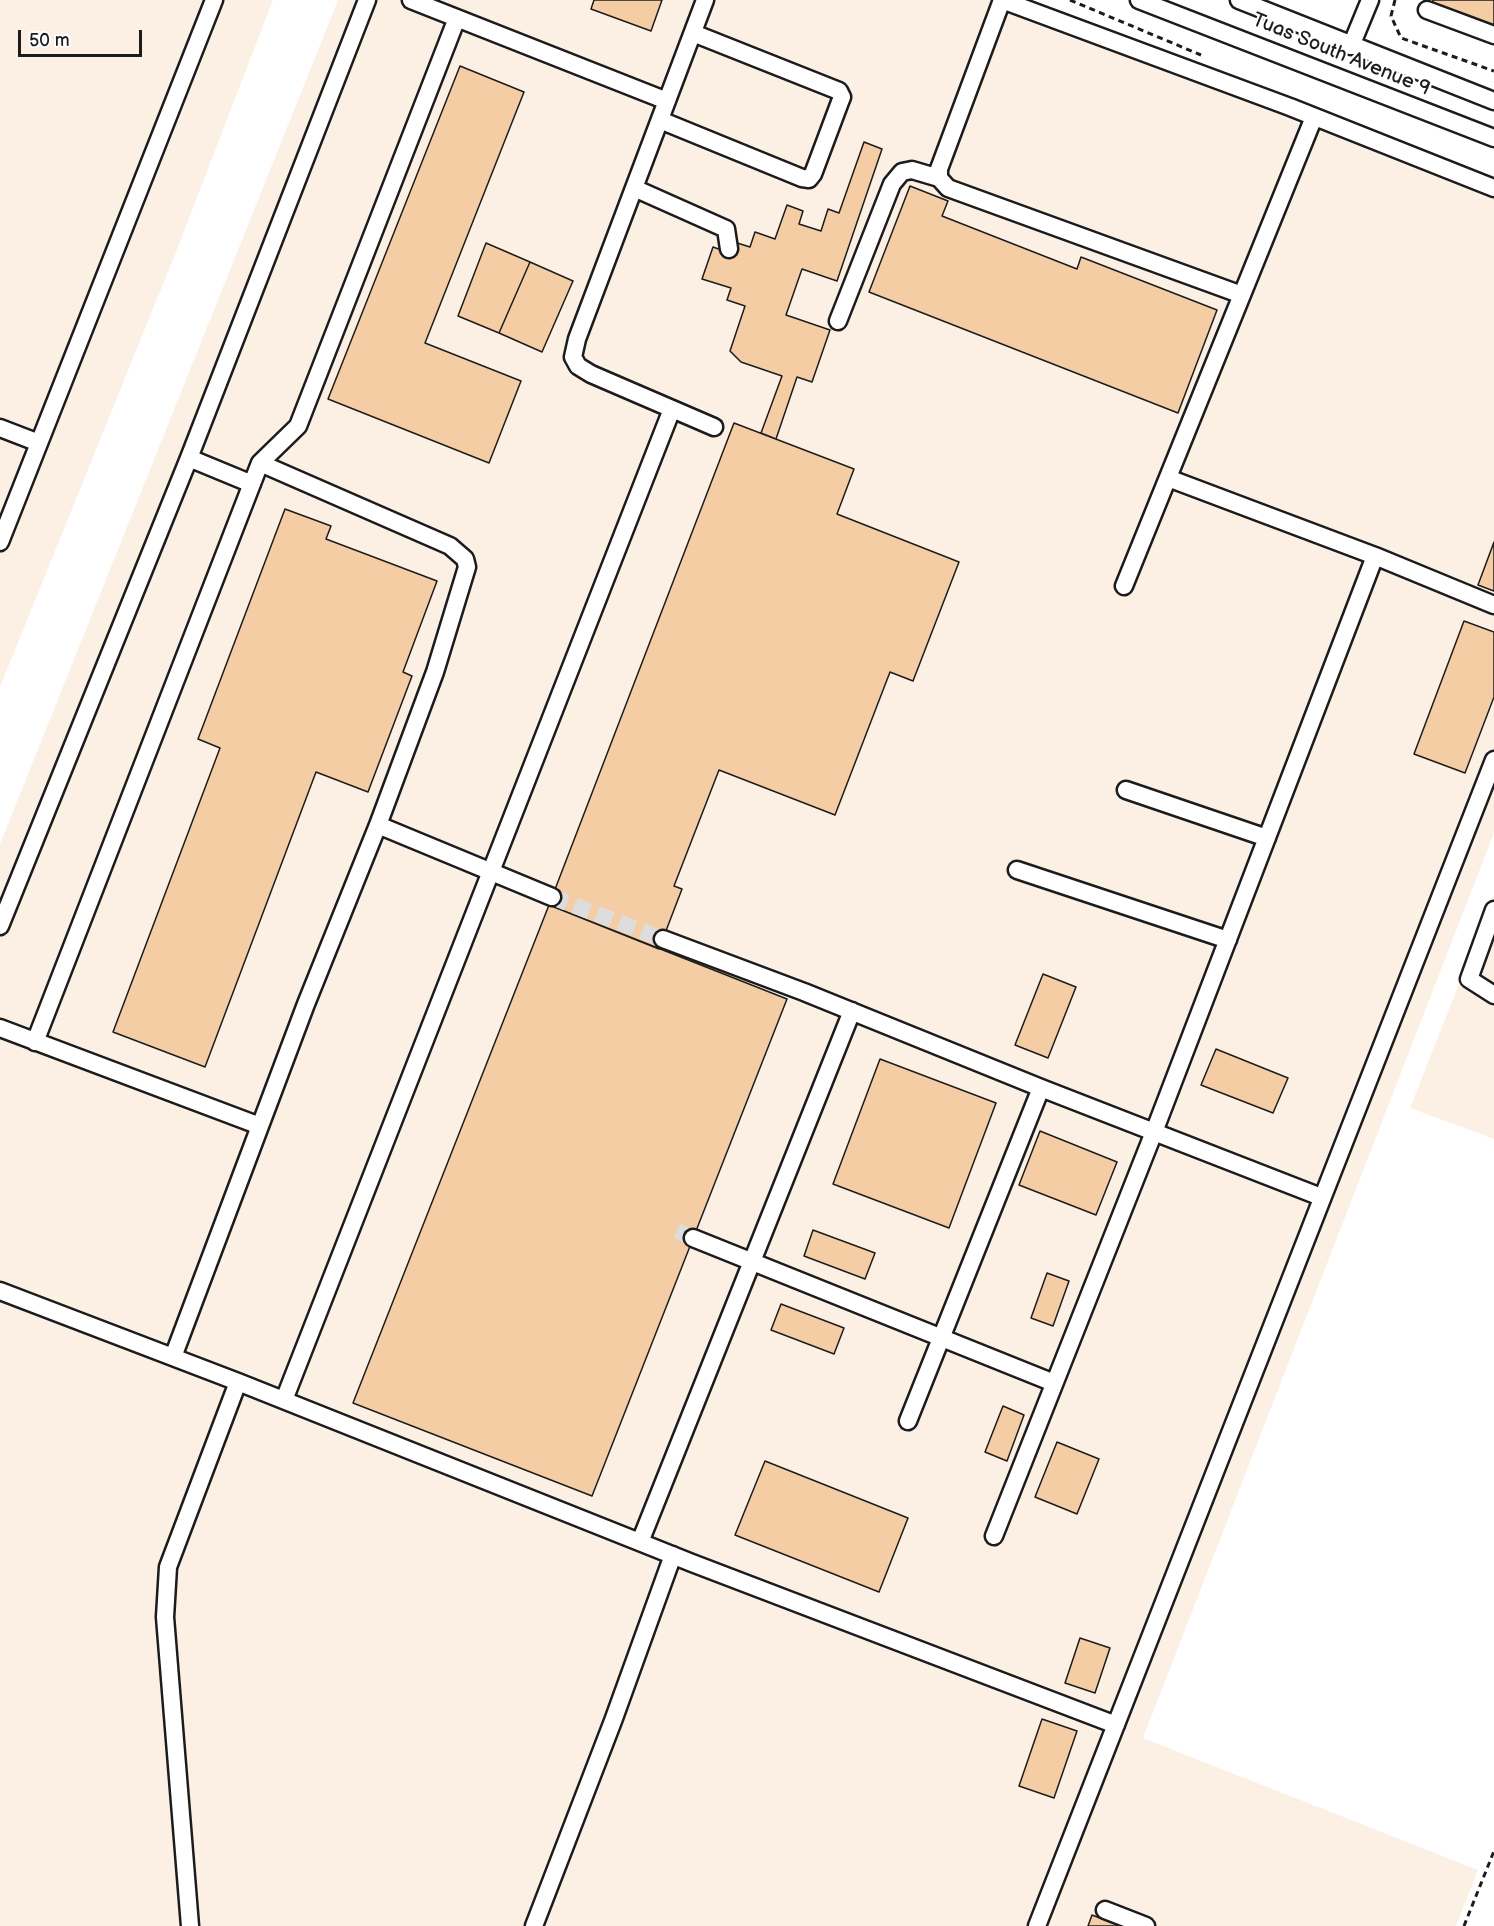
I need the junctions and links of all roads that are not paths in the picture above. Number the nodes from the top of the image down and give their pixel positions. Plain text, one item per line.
1 (214, 0) edge
2 (367, 0) edge
3 (411, 0) edge
4 (705, 0) edge
5 (1139, 0) edge
6 (1239, 0) edge
7 (1370, 0) edge
8 (1427, 10) dead end
9 (457, 18) junction
10 (693, 33) junction
11 (1494, 35) edge
12 (1351, 46) junction
13 (667, 101) junction
14 (1494, 101) edge
15 (1314, 117) junction
16 (660, 120) junction
17 (1494, 138) edge
18 (939, 178) junction
19 (634, 188) junction
20 (1494, 188) edge
21 (729, 249) dead end
22 (1242, 295) junction
23 (838, 321) dead end
24 (672, 409) junction
25 (714, 427) dead end
26 (0, 428) edge
27 (39, 443) junction
28 (189, 458) junction
29 (260, 463) junction
30 (1168, 478) junction
31 (252, 484) junction
32 (0, 542) edge
33 (1375, 556) junction
34 (1124, 586) dead end
35 (1494, 605) edge
36 (1494, 759) edge
37 (1126, 790) dead end
38 (378, 825) junction
39 (1267, 837) junction
40 (1017, 870) dead end
41 (492, 874) junction
42 (552, 897) tunnel mouth
43 (1494, 910) edge
44 (0, 926) edge
45 (663, 939) tunnel mouth
46 (1228, 940) junction
47 (1494, 995) edge
48 (852, 1011) junction
49 (0, 1028) edge
50 (35, 1041) junction
51 (1041, 1088) junction
52 (260, 1126) junction
53 (1154, 1132) junction
54 (1321, 1197) junction
55 (693, 1238) tunnel mouth
56 (753, 1262) junction
57 (0, 1291) edge
58 (942, 1338) junction
59 (173, 1357) junction
60 (238, 1382) junction
61 (1054, 1383) junction
62 (284, 1400) junction
63 (908, 1421) dead end
64 (994, 1536) dead end
65 (640, 1542) junction
66 (673, 1555) junction
67 (1116, 1725) junction
68 (1105, 1910) dead end
69 (190, 1926) edge
70 (534, 1926) edge
71 (1037, 1926) edge
72 (1146, 1926) edge

1 - 27 street
2 - 28 street
3 - 9 street
4 - 10 street
5 - 17 street, Tuas South Avenue 9
6 - 12 street, Tuas South Avenue 9
7 - 12 street
8 - 11 street
9 - 13 street
9 - 29 street
10 - 13 street
10 - 16 street
12 - 14 street, Tuas South Avenue 9
13 - 16 street
15 - 18 street
15 - 20 street
15 - 22 street
16 - 19 street
18 - 22 street
18 - 23 street
19 - 21 street
19 - 24 street
22 - 30 street
24 - 25 street
24 - 41 street
26 - 27 street
27 - 32 street
28 - 31 street
28 - 44 street
29 - 31 street
29 - 38 street
30 - 33 street
30 - 34 street
31 - 50 street
33 - 35 street
33 - 39 street
36 - 54 street
37 - 39 street
38 - 41 street
38 - 52 street
39 - 46 street
40 - 46 street
41 - 42 street
41 - 62 street
43 - 47 street
45 - 48 street
46 - 53 street
48 - 51 street
48 - 56 street
49 - 50 street
50 - 52 street
51 - 53 street
51 - 58 street
52 - 59 street
53 - 54 street
53 - 61 street
54 - 67 street
55 - 56 street
56 - 58 street
56 - 65 street
57 - 59 street
58 - 61 street
58 - 63 street
59 - 60 street
60 - 62 street
60 - 69 street
61 - 64 street
62 - 65 street
65 - 66 street
66 - 67 street
66 - 70 street
67 - 71 street
68 - 72 street

